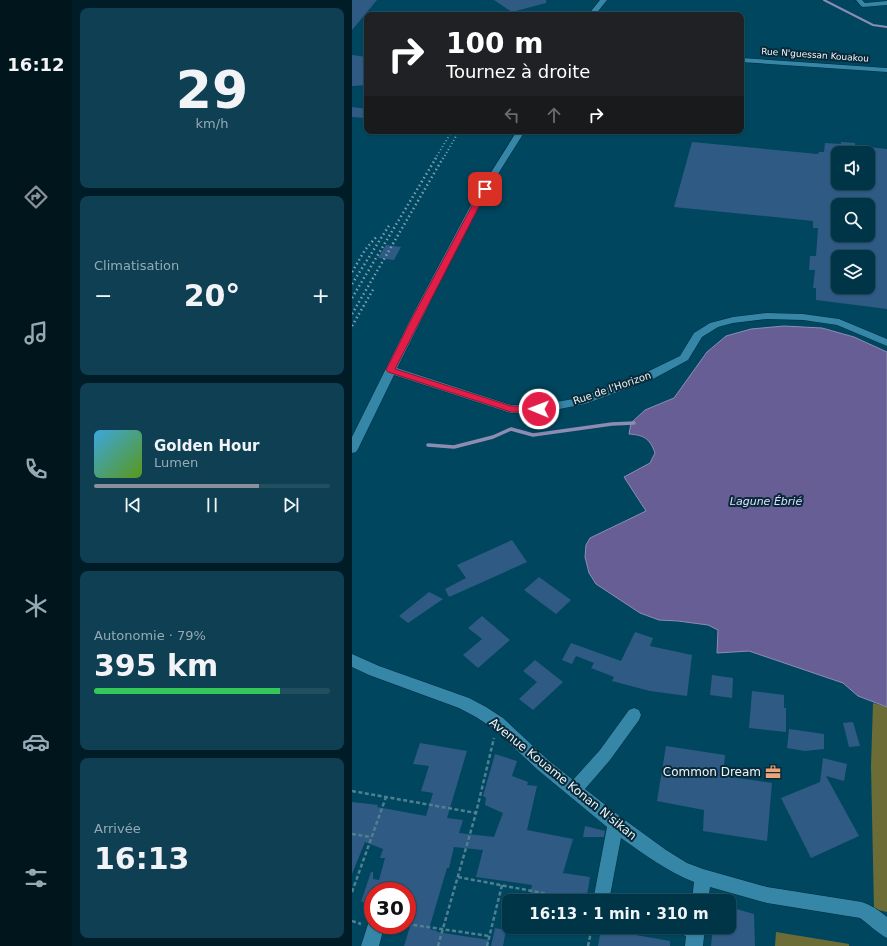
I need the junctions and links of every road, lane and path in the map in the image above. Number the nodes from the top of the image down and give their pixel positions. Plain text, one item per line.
1 (604, 0) edge
2 (859, 0) edge
3 (887, 3) edge
4 (594, 12) edge
5 (744, 60) edge
6 (887, 70) edge
7 (519, 134) edge
8 (887, 343) edge
9 (390, 370) junction
10 (352, 449) edge
11 (352, 660) edge
12 (634, 715) dead end
13 (498, 723) junction
14 (574, 790) junction
15 (352, 791) edge
16 (386, 797) junction
17 (476, 813) junction
18 (616, 824) junction
19 (352, 834) edge
20 (371, 837) junction
21 (352, 877) edge
22 (458, 877) junction
23 (703, 877) junction
24 (357, 878) junction
25 (502, 885) junction
26 (352, 892) edge
27 (549, 894) edge
28 (602, 894) edge
29 (701, 894) edge
30 (416, 925) edge
31 (887, 928) edge
32 (443, 929) junction
33 (374, 934) edge
34 (591, 934) edge
35 (490, 936) junction
36 (370, 946) edge
37 (438, 946) edge
38 (487, 946) edge
39 (588, 946) edge

1 - 4 street
2 - 3 street
5 - 6 street, Rue N'guessan Kouakou
7 - 9 street
8 - 9 street, Rue de l'Horizon
9 - 10 street
11 - 13 street, Avenue Kouame Konan N'sikan
12 - 14 street
13 - 14 street, Avenue Kouame Konan N'sikan
13 - 17 path
14 - 18 street, Avenue Kouame Konan N'sikan
15 - 16 path
16 - 17 path
16 - 20 path
17 - 22 path
18 - 23 street, Avenue Kouame Konan N'sikan
18 - 28 street
19 - 20 path
20 - 24 path
21 - 24 path
22 - 25 path
22 - 32 path
23 - 29 street
23 - 31 street, Avenue Kouame Konan N'sikan
24 - 26 path
25 - 27 path
25 - 35 path
30 - 32 path
32 - 35 path
32 - 37 path
33 - 36 street
34 - 39 path
35 - 38 path

